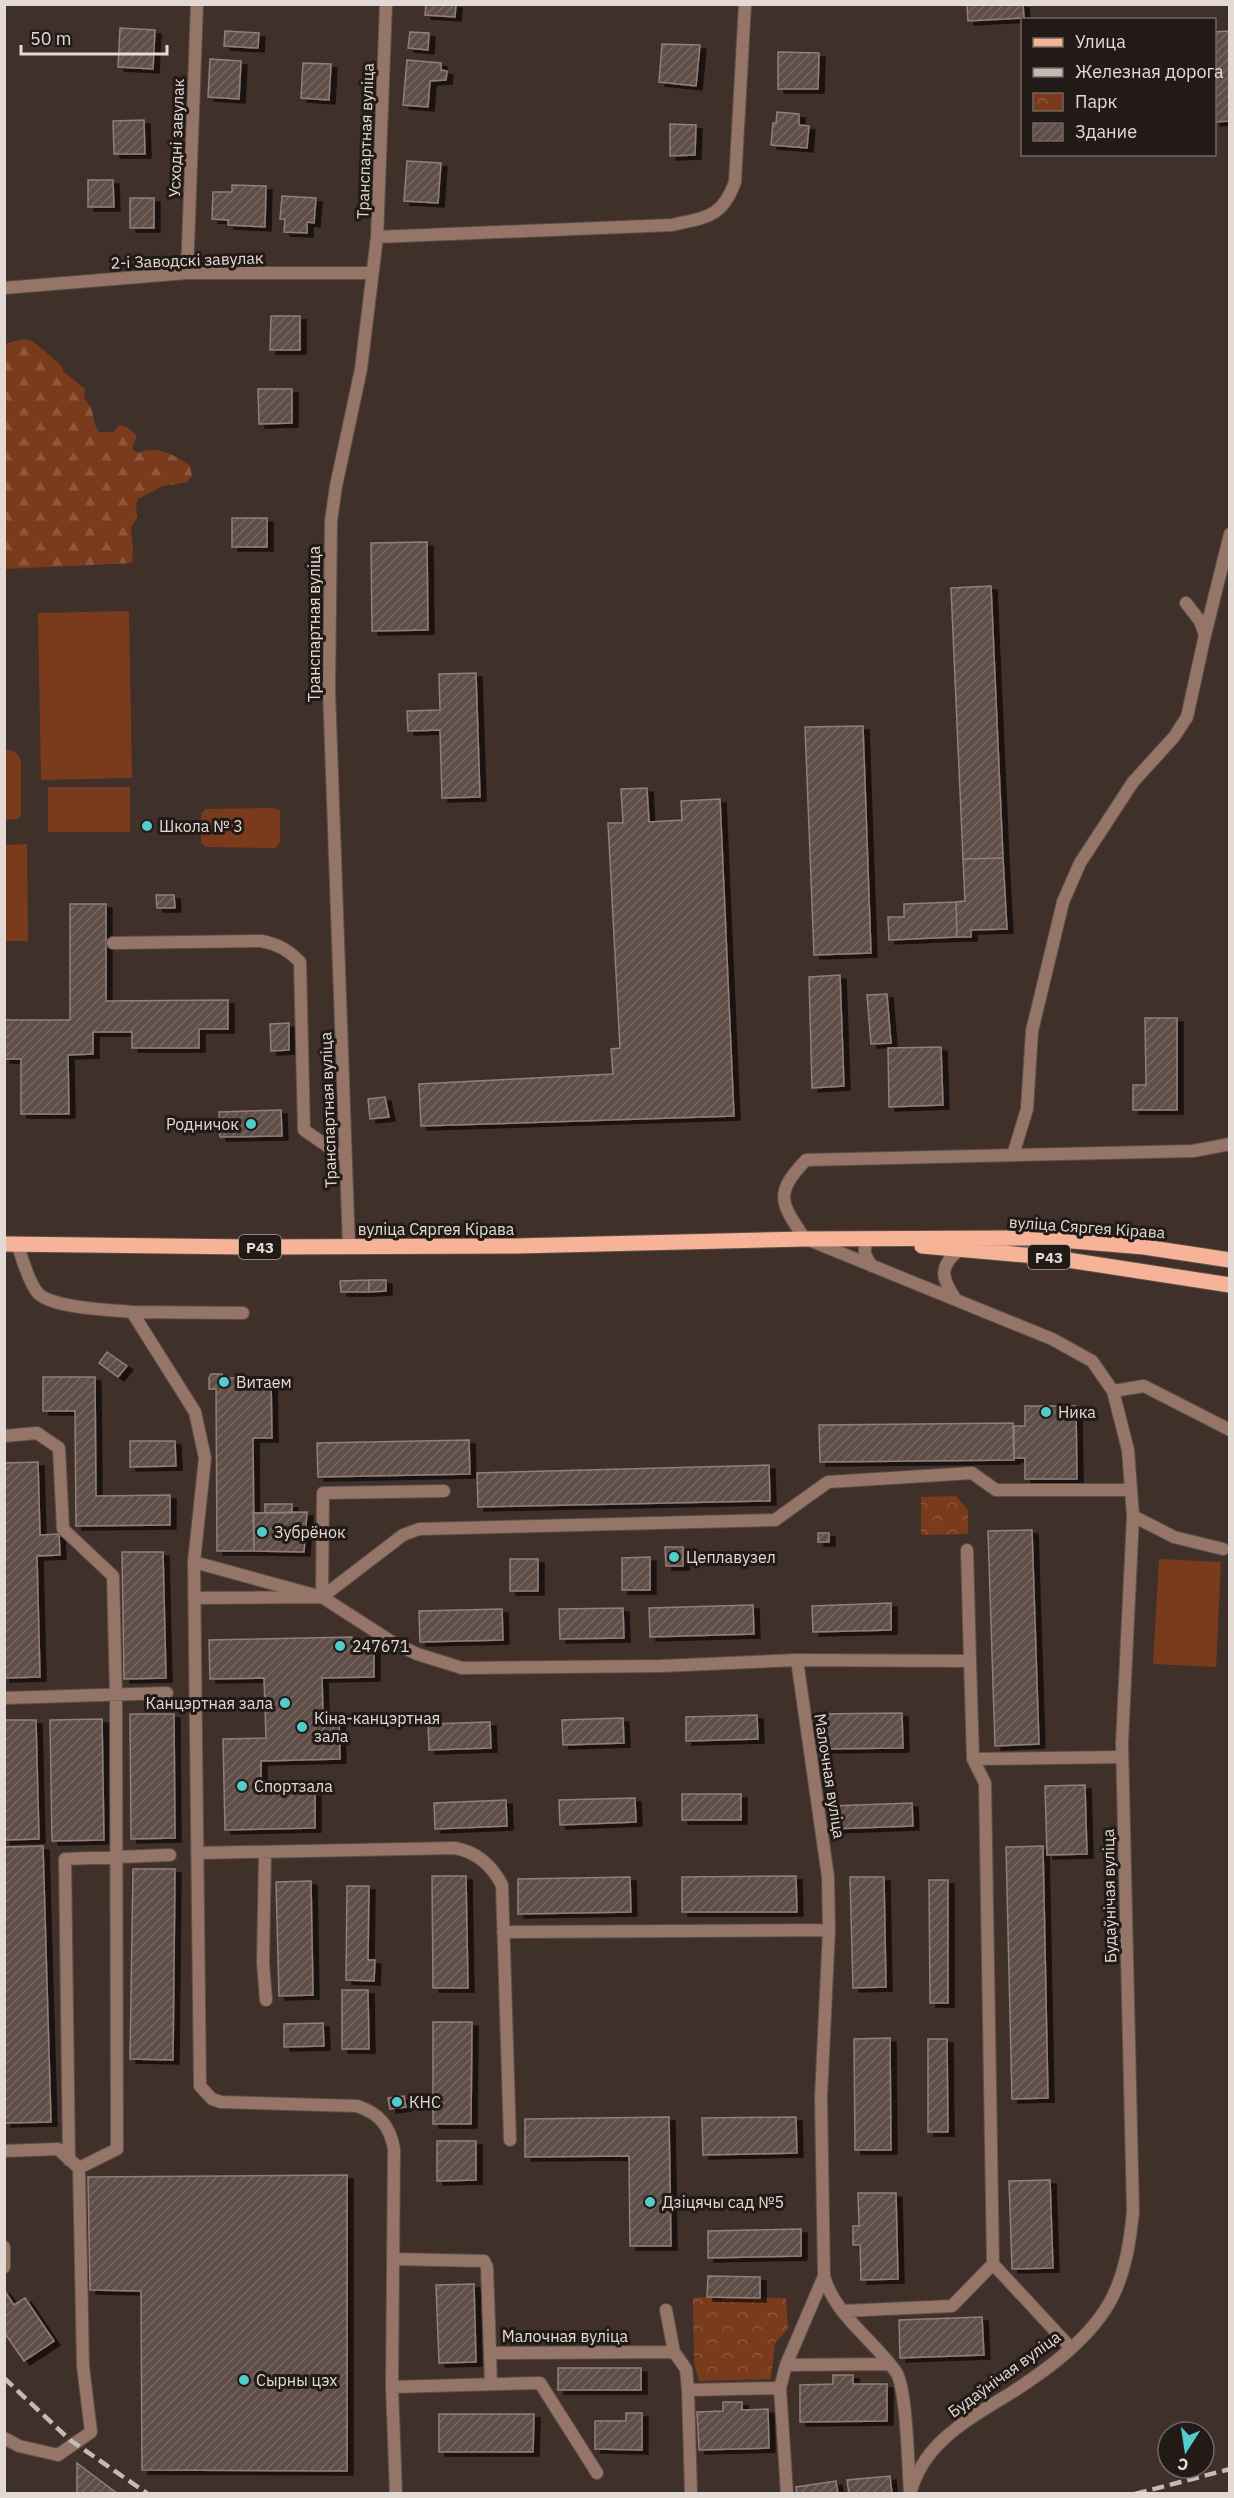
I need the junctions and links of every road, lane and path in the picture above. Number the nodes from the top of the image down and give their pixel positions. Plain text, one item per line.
1 (197, 4) edge
2 (386, 4) edge
3 (745, 4) edge
4 (377, 237) junction
5 (187, 273) junction
6 (372, 273) junction
7 (4, 288) edge
8 (1230, 534) edge
9 (1186, 603) dead end
10 (1205, 634) junction
11 (113, 944) dead end
12 (1230, 1144) edge
13 (1012, 1155) junction
14 (346, 1159) junction
15 (805, 1239) junction
16 (868, 1239) junction
17 (11, 1244) edge
18 (349, 1247) junction
19 (958, 1251) junction
20 (1230, 1260) edge
21 (872, 1266) junction
22 (1230, 1285) edge
23 (957, 1301) junction
24 (132, 1312) junction
25 (243, 1312) dead end
26 (1113, 1391) junction
27 (1230, 1430) edge
28 (4, 1436) edge
29 (1130, 1490) junction
30 (444, 1491) dead end
31 (1132, 1516) junction
32 (1223, 1549) dead end
33 (967, 1550) dead end
34 (194, 1562) junction
35 (322, 1597) junction
36 (194, 1598) junction
37 (797, 1660) junction
38 (970, 1661) junction
39 (167, 1693) dead end
40 (116, 1694) junction
41 (4, 1698) edge
42 (1122, 1757) junction
43 (973, 1759) junction
44 (265, 1851) junction
45 (198, 1852) junction
46 (170, 1855) dead end
47 (116, 1858) junction
48 (829, 1929) junction
49 (504, 1932) junction
50 (266, 2000) dead end
51 (510, 2140) dead end
52 (4, 2151) edge
53 (69, 2160) junction
54 (79, 2168) junction
55 (4, 2247) edge
56 (393, 2259) junction
57 (993, 2264) junction
58 (4, 2267) edge
59 (824, 2276) junction
60 (666, 2310) dead end
61 (842, 2311) junction
62 (1070, 2347) junction
63 (674, 2352) junction
64 (490, 2353) junction
65 (889, 2364) junction
66 (786, 2365) junction
67 (491, 2384) junction
68 (392, 2387) junction
69 (780, 2388) junction
70 (688, 2390) junction
71 (4, 2438) edge
72 (597, 2473) dead end
73 (396, 2493) edge
74 (691, 2493) edge
75 (787, 2493) edge
76 (910, 2493) edge

1 - 5 street, Усходні завулак
2 - 4 street, Транспартная вуліца
3 - 4 street
4 - 6 street, Транспартная вуліца
5 - 6 street, 2-і Заводскі завулак
5 - 7 street, 2-і Заводскі завулак
6 - 14 street, Транспартная вуліца
8 - 10 street
9 - 10 street
10 - 13 street
11 - 14 street
12 - 13 street
13 - 15 street
14 - 18 street, Транспартная вуліца
15 - 16 main road, вуліца Сяргея Кірава / Р43
15 - 18 main road, вуліца Сяргея Кірава / Р43
15 - 21 street, Будаўнічая вуліца
16 - 19 main road, вуліца Сяргея Кірава / Р43
16 - 20 main road, вуліца Сяргея Кірава / Р43
16 - 21 street
17 - 18 main road, вуліца Сяргея Кірава / Р43
17 - 24 street
19 - 22 main road, вуліца Сяргея Кірава / Р43
19 - 23 street
21 - 23 street, Будаўнічая вуліца
23 - 26 street, Будаўнічая вуліца
24 - 25 street
24 - 34 street
26 - 27 street
26 - 29 street, Будаўнічая вуліца
28 - 40 street
29 - 31 street, Будаўнічая вуліца
29 - 35 street
30 - 35 street
31 - 32 street
31 - 42 street, Будаўнічая вуліца
33 - 38 street
34 - 35 street
34 - 36 street
35 - 36 street
35 - 37 street
36 - 45 street
37 - 38 street
37 - 48 street, Малочная вуліца
38 - 43 street
39 - 40 street
40 - 41 street
40 - 47 street
42 - 43 street
42 - 62 street, Будаўнічая вуліца
43 - 57 street
44 - 45 street
44 - 49 street
44 - 50 street
45 - 56 street
46 - 47 street
47 - 53 street
47 - 54 street
48 - 49 street
48 - 59 street, Малочная вуліца
49 - 51 street
52 - 53 street
53 - 54 street
54 - 71 street
55 - 58 street
56 - 64 street, Малочная вуліца
56 - 68 street
57 - 61 street
57 - 62 street
59 - 61 street, Малочная вуліца
59 - 66 street
60 - 63 street
61 - 65 street, Малочная вуліца
62 - 76 street, Будаўнічая вуліца
63 - 64 street, Малочная вуліца
63 - 70 street
64 - 67 street
65 - 66 street
65 - 76 street, Малочная вуліца
66 - 69 street
67 - 68 street
67 - 72 street
68 - 73 street
69 - 70 street
69 - 75 street
70 - 74 street

